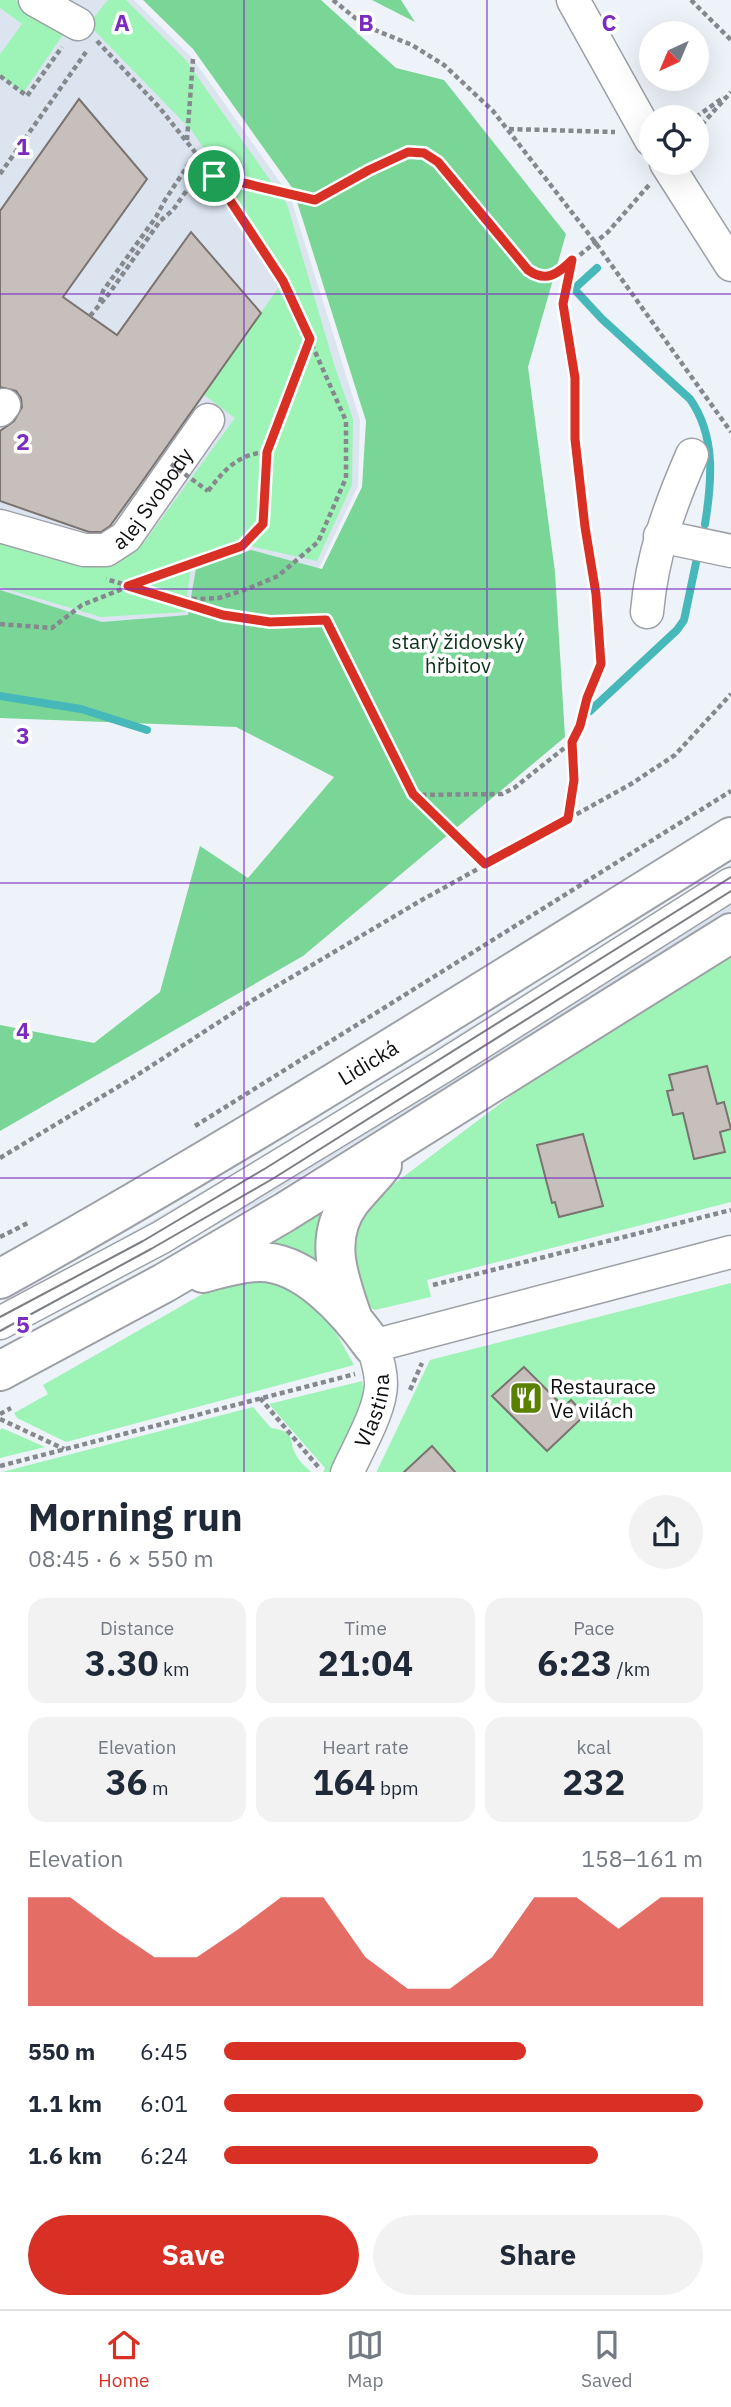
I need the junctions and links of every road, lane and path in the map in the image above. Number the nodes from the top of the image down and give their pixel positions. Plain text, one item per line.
1 (35, 0) edge
2 (333, 0) edge
3 (573, 0) edge
4 (691, 0) edge
5 (78, 24) dead end
6 (731, 40) edge
7 (55, 56) dead end
8 (193, 59) dead end
9 (0, 76) edge
10 (731, 92) edge
11 (709, 108) edge
12 (709, 117) edge
13 (639, 118) edge
14 (509, 129) junction
15 (187, 141) junction
16 (639, 145) edge
17 (196, 153) junction
18 (205, 164) junction
19 (0, 174) edge
20 (642, 175) edge
21 (673, 175) edge
22 (214, 176) junction
23 (595, 242) junction
24 (572, 260) junction
25 (731, 265) edge
26 (100, 302) junction
27 (90, 316) dead end
28 (310, 339) junction
29 (208, 420) dead end
30 (731, 432) edge
31 (267, 452) junction
32 (692, 455) dead end
33 (171, 464) dead end
34 (0, 526) edge
35 (660, 536) junction
36 (731, 551) edge
37 (99, 578) dead end
38 (128, 586) junction
39 (170, 598) junction
40 (647, 612) dead end
41 (0, 624) edge
42 (731, 694) edge
43 (572, 742) junction
44 (731, 790) edge
45 (413, 794) junction
46 (568, 819) junction
47 (731, 837) edge
48 (485, 864) junction
49 (731, 884) edge
50 (731, 933) edge
51 (191, 1129) dead end
52 (407, 1136) junction
53 (0, 1158) edge
54 (731, 1210) edge
55 (37, 1219) dead end
56 (0, 1237) edge
57 (731, 1252) edge
58 (0, 1279) edge
59 (164, 1283) junction
60 (433, 1285) dead end
61 (0, 1323) edge
62 (368, 1343) junction
63 (425, 1357) dead end
64 (0, 1371) edge
65 (409, 1391) dead end
66 (260, 1398) junction
67 (11, 1408) dead end
68 (0, 1417) edge
69 (65, 1450) junction
70 (0, 1466) edge
71 (318, 1472) edge
72 (347, 1472) edge

1 - 5 street
2 - 14 path
3 - 13 street
4 - 6 path
7 - 9 path
8 - 15 path
10 - 11 path
10 - 12 path
14 - 16 path
14 - 23 path
15 - 17 path
15 - 19 path
17 - 18 path
17 - 26 path
18 - 22 path
18 - 26 path
20 - 23 path
21 - 25 street
22 - 24 path
22 - 28 path
23 - 24 path
23 - 30 path
24 - 43 path
26 - 27 path
28 - 31 path
28 - 39 path
29 - 34 street, alej Svobody
31 - 33 path, bridge
31 - 38 path
32 - 35 street
35 - 36 street
35 - 40 street
37 - 38 path
38 - 39 path
38 - 41 path
39 - 45 path
42 - 46 path
43 - 45 path
43 - 46 path
44 - 51 path
45 - 48 path
46 - 48 path
47 - 58 main road, Lidická
48 - 53 path
49 - 61 street, Lidická
50 - 52 main road
52 - 59 main road
52 - 62 main road
54 - 60 path
55 - 56 path
57 - 62 street
59 - 62 main road
59 - 64 main road
62 - 66 path
62 - 72 street, Vlastina
63 - 65 path
66 - 69 path
66 - 71 path
67 - 68 path
68 - 69 path
69 - 70 path

